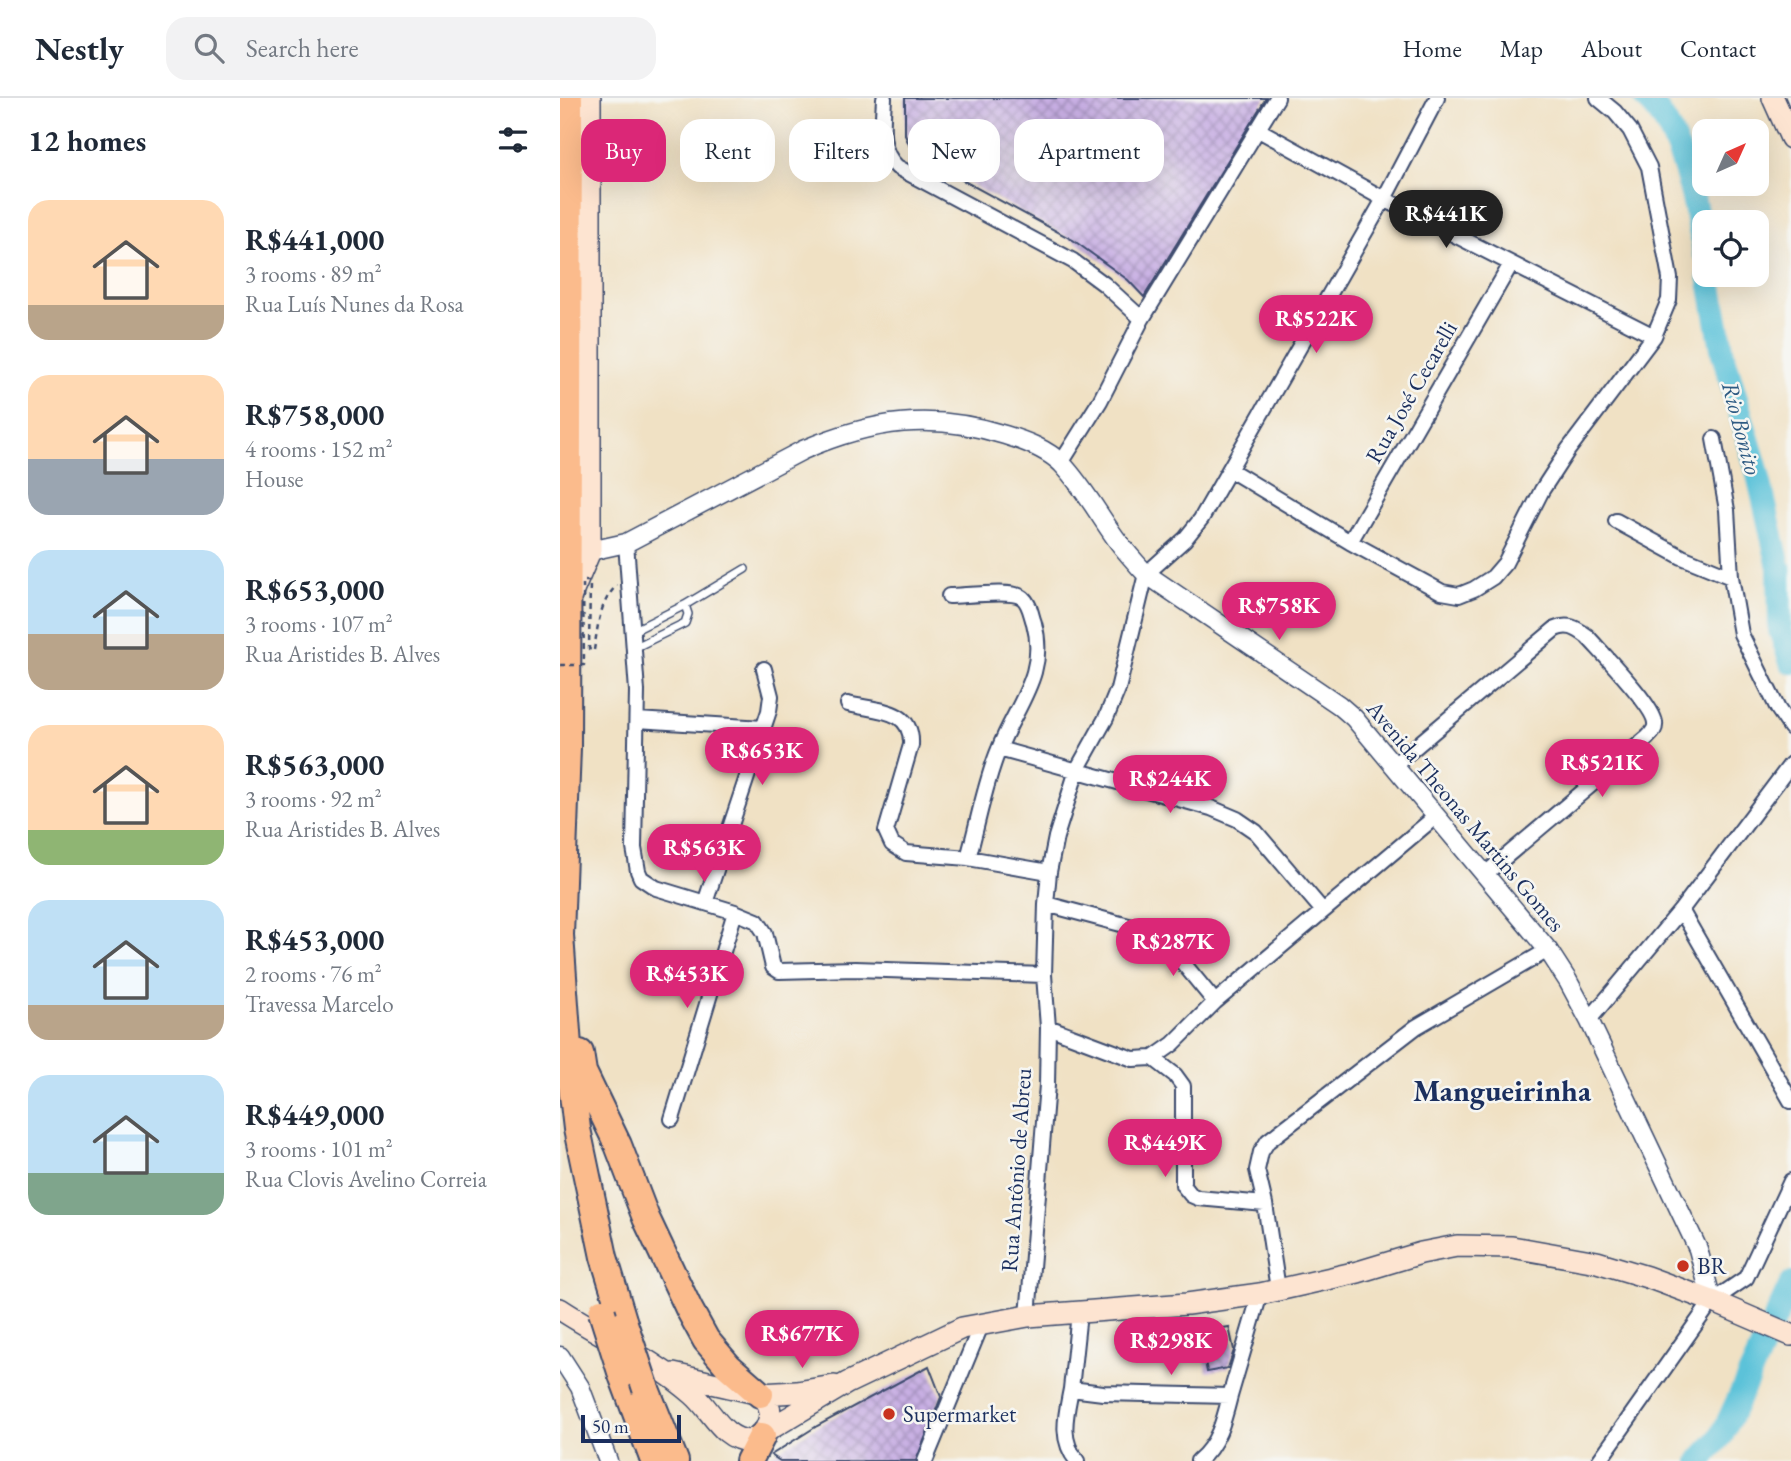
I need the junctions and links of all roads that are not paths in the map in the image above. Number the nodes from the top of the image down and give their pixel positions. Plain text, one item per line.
1 (884, 98) edge
2 (1277, 98) edge
3 (1437, 98) edge
4 (1598, 98) edge
5 (1773, 98) edge
6 (576, 101) edge
7 (1257, 130) junction
8 (1791, 138) edge
9 (1384, 198) junction
10 (1511, 264) junction
11 (1142, 319) junction
12 (1654, 335) junction
13 (1713, 439) dead end
14 (1061, 463) junction
15 (1230, 470) junction
16 (1616, 521) dead end
17 (1350, 542) junction
18 (626, 543) junction
19 (590, 551) junction
20 (745, 569) dead end
21 (1146, 574) junction
22 (1731, 577) junction
23 (949, 596) dead end
24 (685, 605) junction
25 (566, 606) junction
26 (632, 632) junction
27 (632, 648) junction
28 (764, 669) dead end
29 (848, 704) dead end
30 (638, 720) junction
31 (763, 728) junction
32 (1791, 728) edge
33 (999, 749) junction
34 (1791, 764) edge
35 (1394, 765) junction
36 (1077, 770) junction
37 (1435, 817) junction
38 (968, 858) junction
39 (1049, 872) junction
40 (1484, 876) junction
41 (705, 903) junction
42 (1046, 904) junction
43 (1681, 909) junction
44 (1323, 911) junction
45 (735, 912) junction
46 (560, 935) edge
47 (1548, 950) junction
48 (1044, 975) junction
49 (1215, 1002) junction
50 (1589, 1020) junction
51 (1048, 1027) junction
52 (1153, 1058) junction
53 (1791, 1101) edge
54 (560, 1116) edge
55 (672, 1119) dead end
56 (1791, 1181) edge
57 (1265, 1204) junction
58 (1269, 1292) junction
59 (1712, 1301) junction
60 (561, 1310) edge
61 (1079, 1313) junction
62 (1028, 1316) junction
63 (613, 1318) junction
64 (982, 1323) junction
65 (1785, 1333) edge
66 (560, 1356) edge
67 (670, 1374) junction
68 (847, 1383) junction
69 (1071, 1389) junction
70 (752, 1391) junction
71 (1230, 1396) junction
72 (723, 1428) junction
73 (762, 1436) junction
74 (608, 1461) edge
75 (654, 1461) edge
76 (675, 1461) edge
77 (749, 1461) edge
78 (925, 1461) edge
79 (1077, 1461) edge
80 (1198, 1461) edge
81 (1599, 1461) edge

1 - 11 street
2 - 7 street
3 - 9 street
4 - 12 street
5 - 8 main road
6 - 19 main road
6 - 25 highway
7 - 9 street
7 - 11 street
9 - 10 street
9 - 15 street
10 - 12 street
10 - 17 street, Rua José Cecarelli
11 - 14 street
12 - 17 street
13 - 22 street
14 - 18 street, Avenida Theonas Martins Gomes
14 - 21 street, Avenida Theonas Martins Gomes
15 - 17 street
15 - 21 street
16 - 22 street
18 - 19 street, Avenida Theonas Martins Gomes
18 - 26 street
19 - 25 main road
20 - 24 lane
21 - 35 street, Avenida Theonas Martins Gomes
21 - 36 street, Rua Antônio de Abreu
22 - 32 street
23 - 33 street
24 - 26 lane
24 - 27 lane
25 - 46 highway
26 - 27 street
27 - 30 street
28 - 31 street
29 - 38 street
30 - 31 street
30 - 41 street
31 - 41 street
33 - 36 street
33 - 38 street
34 - 43 street
35 - 37 street, Avenida Theonas Martins Gomes
35 - 40 street
36 - 39 street, Rua Antônio de Abreu
36 - 44 street
37 - 40 street, Avenida Theonas Martins Gomes
37 - 44 street
38 - 39 street
39 - 42 street, Rua Antônio de Abreu
40 - 47 street, Avenida Theonas Martins Gomes
41 - 45 street
42 - 48 street, Rua Antônio de Abreu
42 - 49 street
43 - 50 street
43 - 53 street
44 - 49 street
45 - 48 street
45 - 55 street
46 - 63 highway
46 - 70 highway
47 - 50 street, Avenida Theonas Martins Gomes
47 - 57 street
48 - 51 street, Rua Antônio de Abreu
49 - 52 street
50 - 59 street, Avenida Theonas Martins Gomes
51 - 52 street
51 - 62 street, Rua Antônio de Abreu
52 - 57 street
54 - 63 highway
56 - 59 street
57 - 58 street
58 - 59 main road
58 - 61 main road
58 - 71 street
59 - 65 main road
59 - 81 street
60 - 67 main road
61 - 62 main road
61 - 69 street
62 - 64 main road
63 - 75 highway, bridge
63 - 76 highway, bridge
64 - 68 main road
64 - 78 street
66 - 74 street
67 - 70 main road
67 - 72 main road
68 - 70 main road
68 - 73 main road
69 - 71 street
69 - 79 street
70 - 72 main road
70 - 73 main road
71 - 80 street
72 - 73 main road
73 - 77 highway

